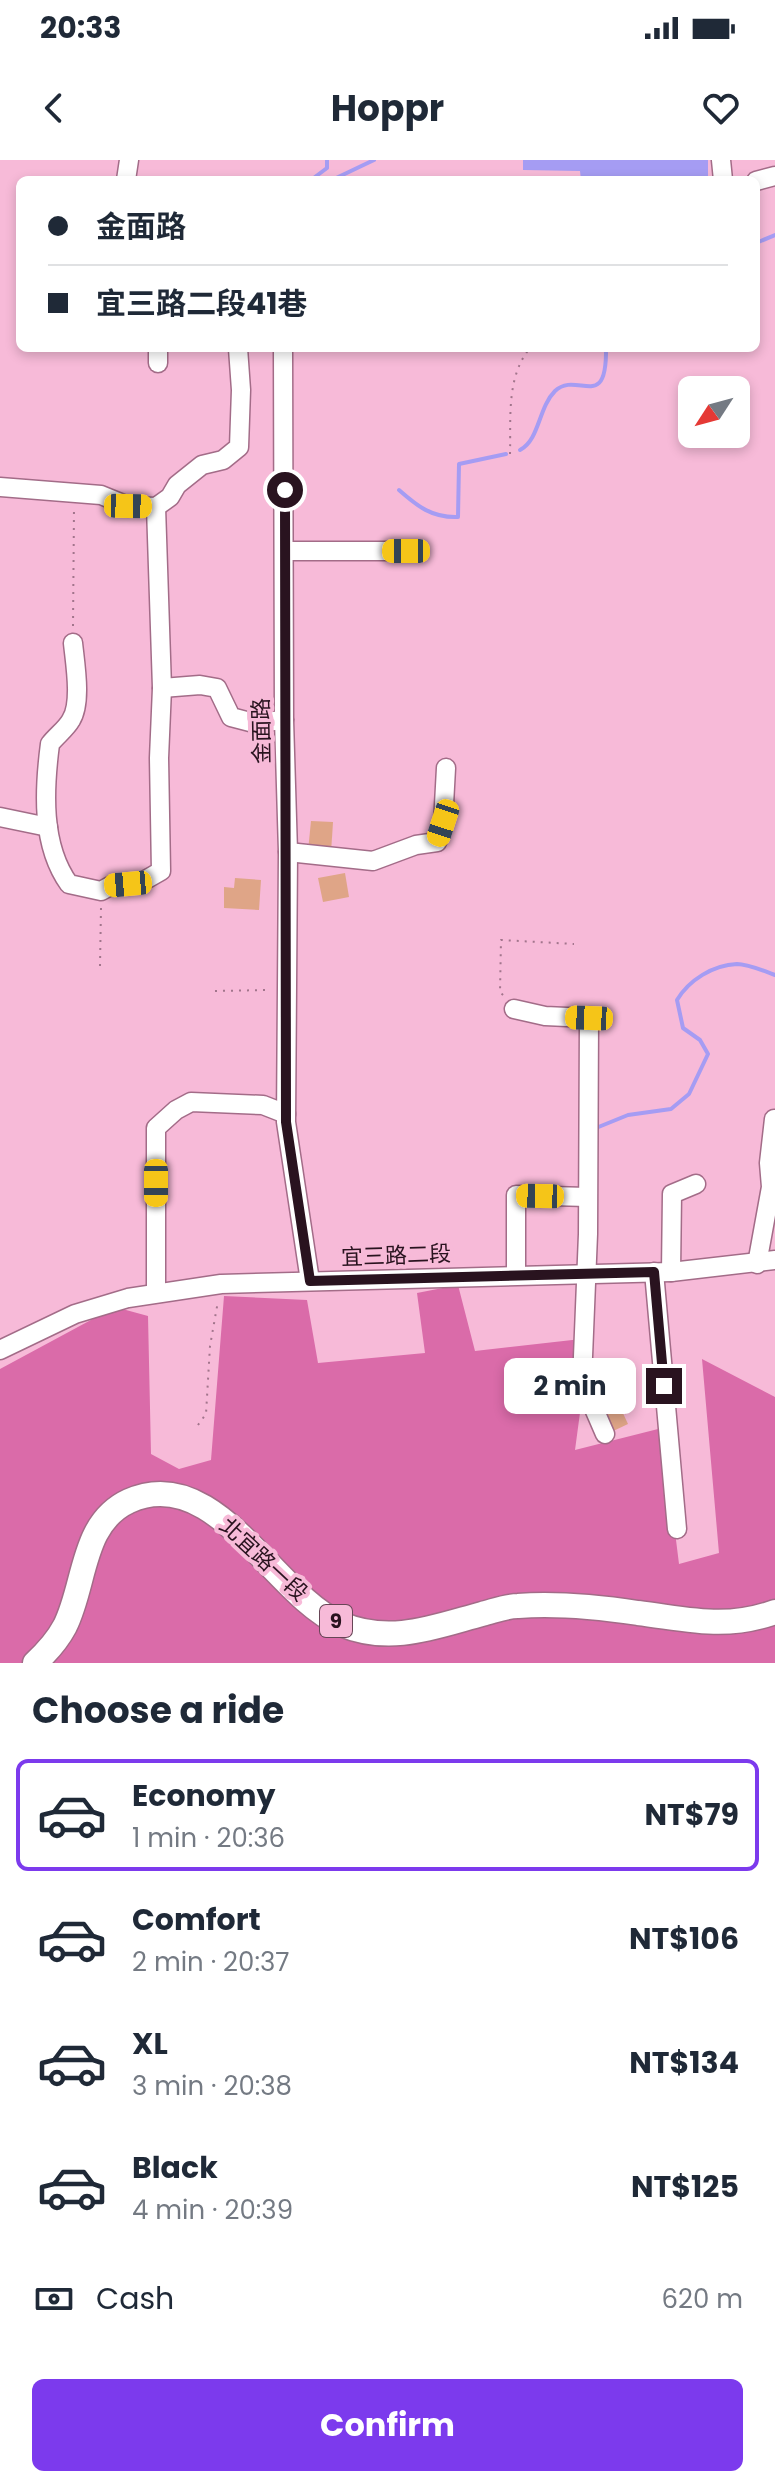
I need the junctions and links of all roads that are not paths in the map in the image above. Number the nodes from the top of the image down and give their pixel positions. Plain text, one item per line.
1 (238, 352) edge
2 (283, 352) edge
3 (0, 487) edge
4 (156, 507) junction
5 (285, 551) junction
6 (406, 551) dead end
7 (73, 643) road end
8 (162, 688) junction
9 (284, 720) junction
10 (446, 768) dead end
11 (0, 817) edge
12 (48, 827) junction
13 (288, 852) junction
14 (514, 1009) road end
15 (286, 1114) junction
16 (774, 1119) edge
17 (696, 1184) dead end
18 (587, 1197) junction
19 (766, 1262) edge
20 (663, 1272) junction
21 (585, 1274) junction
22 (516, 1275) junction
23 (310, 1281) junction
24 (156, 1293) junction
25 (0, 1350) edge
26 (605, 1434) dead end
27 (677, 1529) dead end
28 (775, 1612) edge
29 (35, 1663) edge

1 - 4 street
2 - 5 street, 金面路
3 - 4 street
4 - 8 street
5 - 6 street
5 - 9 street, 金面路
7 - 12 street
8 - 9 street
8 - 12 street
9 - 13 street, 金面路
10 - 13 street
11 - 12 street
13 - 15 street, 金面路
14 - 18 street
15 - 23 street, 金面路
15 - 24 street
16 - 19 street
17 - 20 street
18 - 21 street
18 - 22 street
19 - 20 street, 宜三路二段
20 - 21 street, 宜三路二段
20 - 27 street
21 - 22 street, 宜三路二段
21 - 26 street
22 - 23 street, 宜三路二段
23 - 24 street, 宜三路二段
24 - 25 street, 宜三路二段
28 - 29 main road, 北宜路一段 / 9

